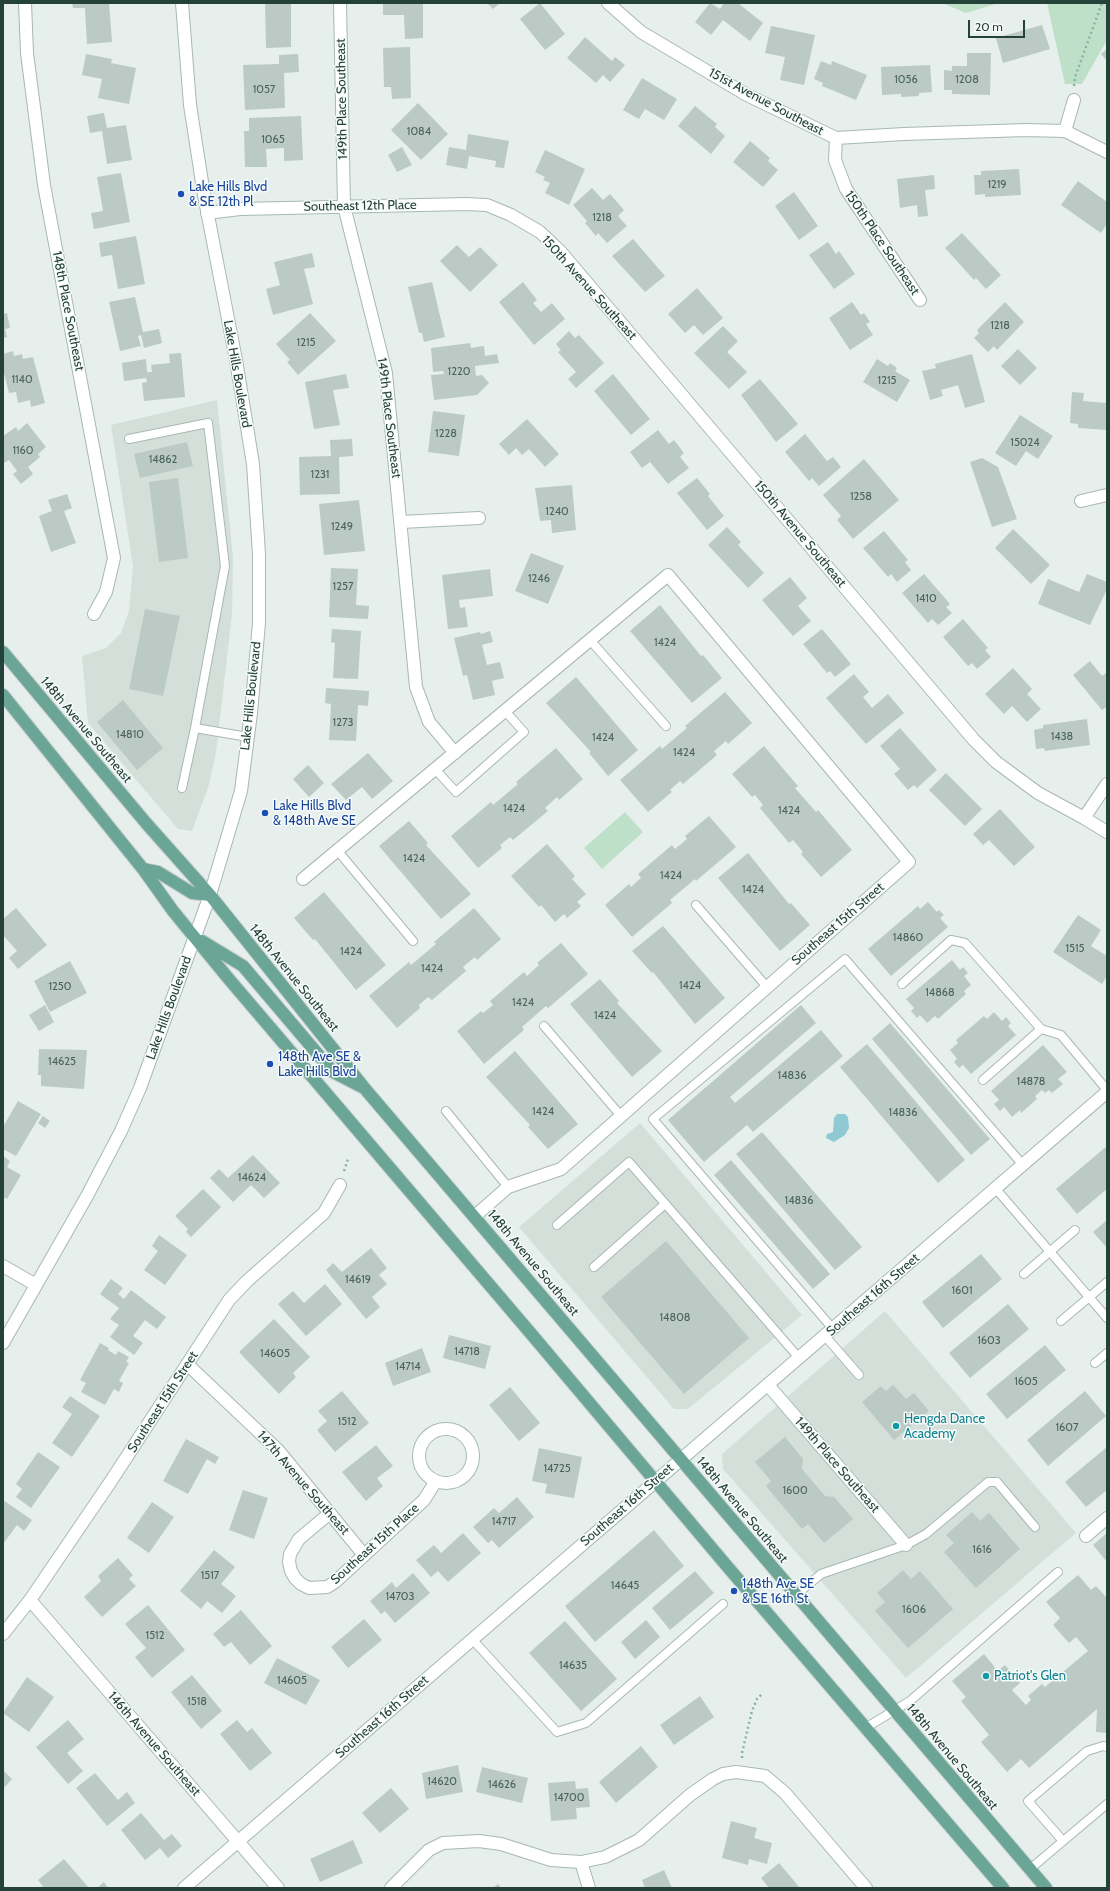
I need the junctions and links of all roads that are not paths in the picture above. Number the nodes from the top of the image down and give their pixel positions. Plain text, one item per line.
1 (24, 3) edge
2 (182, 3) edge
3 (340, 3) edge
4 (608, 3) edge
5 (1074, 100) road end
6 (1065, 131) junction
7 (836, 138) junction
8 (1107, 152) edge
9 (344, 206) junction
10 (207, 213) junction
11 (512, 215) joint
12 (920, 300) dead end
13 (129, 439) dead end
14 (1107, 495) edge
15 (1081, 501) dead end
16 (479, 518) dead end
17 (401, 522) junction
18 (94, 614) dead end
19 (590, 640) junction
20 (3, 652) edge
21 (3, 695) edge
22 (505, 711) junction
23 (666, 726) dead end
24 (195, 728) junction
25 (248, 737) junction
26 (455, 753) junction
27 (435, 769) junction
28 (1107, 784) edge
29 (182, 788) dead end
30 (1084, 818) junction
31 (1107, 832) edge
32 (337, 850) junction
33 (143, 869) junction
34 (303, 879) dead end
35 (210, 895) junction
36 (696, 905) dead end
37 (194, 937) junction
38 (413, 941) dead end
39 (902, 984) dead end
40 (767, 987) junction
41 (544, 1026) dead end
42 (1041, 1029) junction
43 (983, 1080) dead end
44 (366, 1090) junction
45 (1107, 1091) edge
46 (446, 1111) dead end
47 (621, 1116) junction
48 (1023, 1165) junction
49 (340, 1185) dead end
50 (508, 1187) junction
51 (996, 1189) junction
52 (665, 1204) junction
53 (475, 1216) junction
54 (557, 1225) dead end
55 (1075, 1230) dead end
56 (1050, 1251) junction
57 (3, 1266) edge
58 (594, 1267) dead end
59 (1024, 1274) dead end
60 (1107, 1282) edge
61 (36, 1285) junction
62 (1089, 1297) junction
63 (1107, 1318) edge
64 (1061, 1321) dead end
65 (829, 1333) junction
66 (3, 1343) edge
67 (1107, 1353) edge
68 (799, 1358) junction
69 (1095, 1363) dead end
70 (188, 1364) junction
71 (859, 1375) dead end
72 (768, 1385) junction
73 (680, 1459) junction
74 (436, 1480) junction
75 (655, 1481) junction
76 (330, 1513) junction
77 (1107, 1518) edge
78 (1036, 1527) dead end
79 (1086, 1536) dead end
80 (906, 1545) junction
81 (364, 1555) junction
82 (1058, 1572) dead end
83 (796, 1595) junction
84 (30, 1600) junction
85 (723, 1604) dead end
86 (3, 1634) edge
87 (472, 1639) junction
88 (895, 1710) junction
89 (867, 1727) junction
90 (1107, 1748) edge
91 (1107, 1804) edge
92 (238, 1841) junction
93 (1063, 1841) junction
94 (581, 1862) junction
95 (1030, 1869) junction
96 (184, 1888) edge
97 (278, 1888) edge
98 (391, 1888) edge
99 (589, 1888) edge
100 (866, 1888) edge
101 (1003, 1888) edge
102 (1046, 1888) edge

1 - 18 street, 148th Place Southeast
2 - 10 street, Lake Hills Boulevard
3 - 9 street, 149th Place Southeast
4 - 7 street, 151st Avenue Southeast
5 - 6 street
6 - 7 street, 151st Avenue Southeast
6 - 8 street, 151st Avenue Southeast
7 - 12 street, 150th Place Southeast
9 - 10 street, Southeast 12th Place
9 - 11 street, Southeast 12th Place
9 - 17 street, 149th Place Southeast
10 - 25 street, Lake Hills Boulevard
11 - 30 street, 150th Avenue Southeast
13 - 24 lane
14 - 15 street
16 - 17 street
17 - 26 street, 149th Place Southeast
19 - 22 street
19 - 23 lane
19 - 40 street, Southeast 15th Street
20 - 35 main road, 148th Avenue Southeast
21 - 33 main road
22 - 26 street
22 - 27 lane
24 - 25 lane
24 - 29 lane
25 - 35 street, Lake Hills Boulevard
26 - 27 street
27 - 32 street
28 - 30 street
30 - 31 street, 150th Avenue Southeast
32 - 34 street
32 - 38 lane
33 - 35 main road
33 - 37 main road
35 - 37 street, Lake Hills Boulevard
35 - 44 main road, 148th Avenue Southeast
36 - 40 lane
37 - 44 main road
37 - 61 street, Lake Hills Boulevard
37 - 75 main road
39 - 42 lane
40 - 47 street, Southeast 15th Street
41 - 47 lane
42 - 43 lane
42 - 45 lane
44 - 53 main road, 148th Avenue Southeast
45 - 48 street, Southeast 16th Street
46 - 50 lane
47 - 50 street, Southeast 15th Street
48 - 51 street, Southeast 16th Street
48 - 65 lane
49 - 70 street, Southeast 15th Street
50 - 53 street, Southeast 15th Street
51 - 56 lane
51 - 65 street, Southeast 16th Street
52 - 54 lane
52 - 58 lane
52 - 68 lane
53 - 73 main road, 148th Avenue Southeast
55 - 56 lane
56 - 59 lane
56 - 62 lane
57 - 61 street
60 - 62 lane
61 - 66 street, Lake Hills Boulevard
62 - 63 lane
62 - 64 lane
65 - 68 street, Southeast 16th Street
65 - 71 lane
67 - 69 lane
68 - 72 street, Southeast 16th Street
70 - 76 street, 147th Avenue Southeast
70 - 84 street, Southeast 15th Street
72 - 73 street, Southeast 16th Street
72 - 80 street, 149th Place Southeast
73 - 75 street, Southeast 16th Street
73 - 83 main road, 148th Avenue Southeast
74 - 74 street
74 - 81 street, Southeast 15th Place
75 - 87 street, Southeast 16th Street
75 - 89 main road
76 - 81 street, 147th Avenue Southeast
76 - 81 street, Southeast 15th Place
77 - 79 street
78 - 80 lane
80 - 83 lane
82 - 88 lane
83 - 88 main road, 148th Avenue Southeast
84 - 86 street, Southeast 15th Street
84 - 92 street, 146th Avenue Southeast
85 - 87 lane
87 - 92 street, Southeast 16th Street
88 - 89 lane
88 - 95 main road, 148th Avenue Southeast
89 - 101 main road
90 - 93 lane
91 - 93 lane
92 - 96 street, Southeast 16th Street
92 - 97 street, 146th Avenue Southeast
93 - 95 lane
94 - 98 street
94 - 99 street
94 - 100 street
95 - 102 main road, 148th Avenue Southeast

